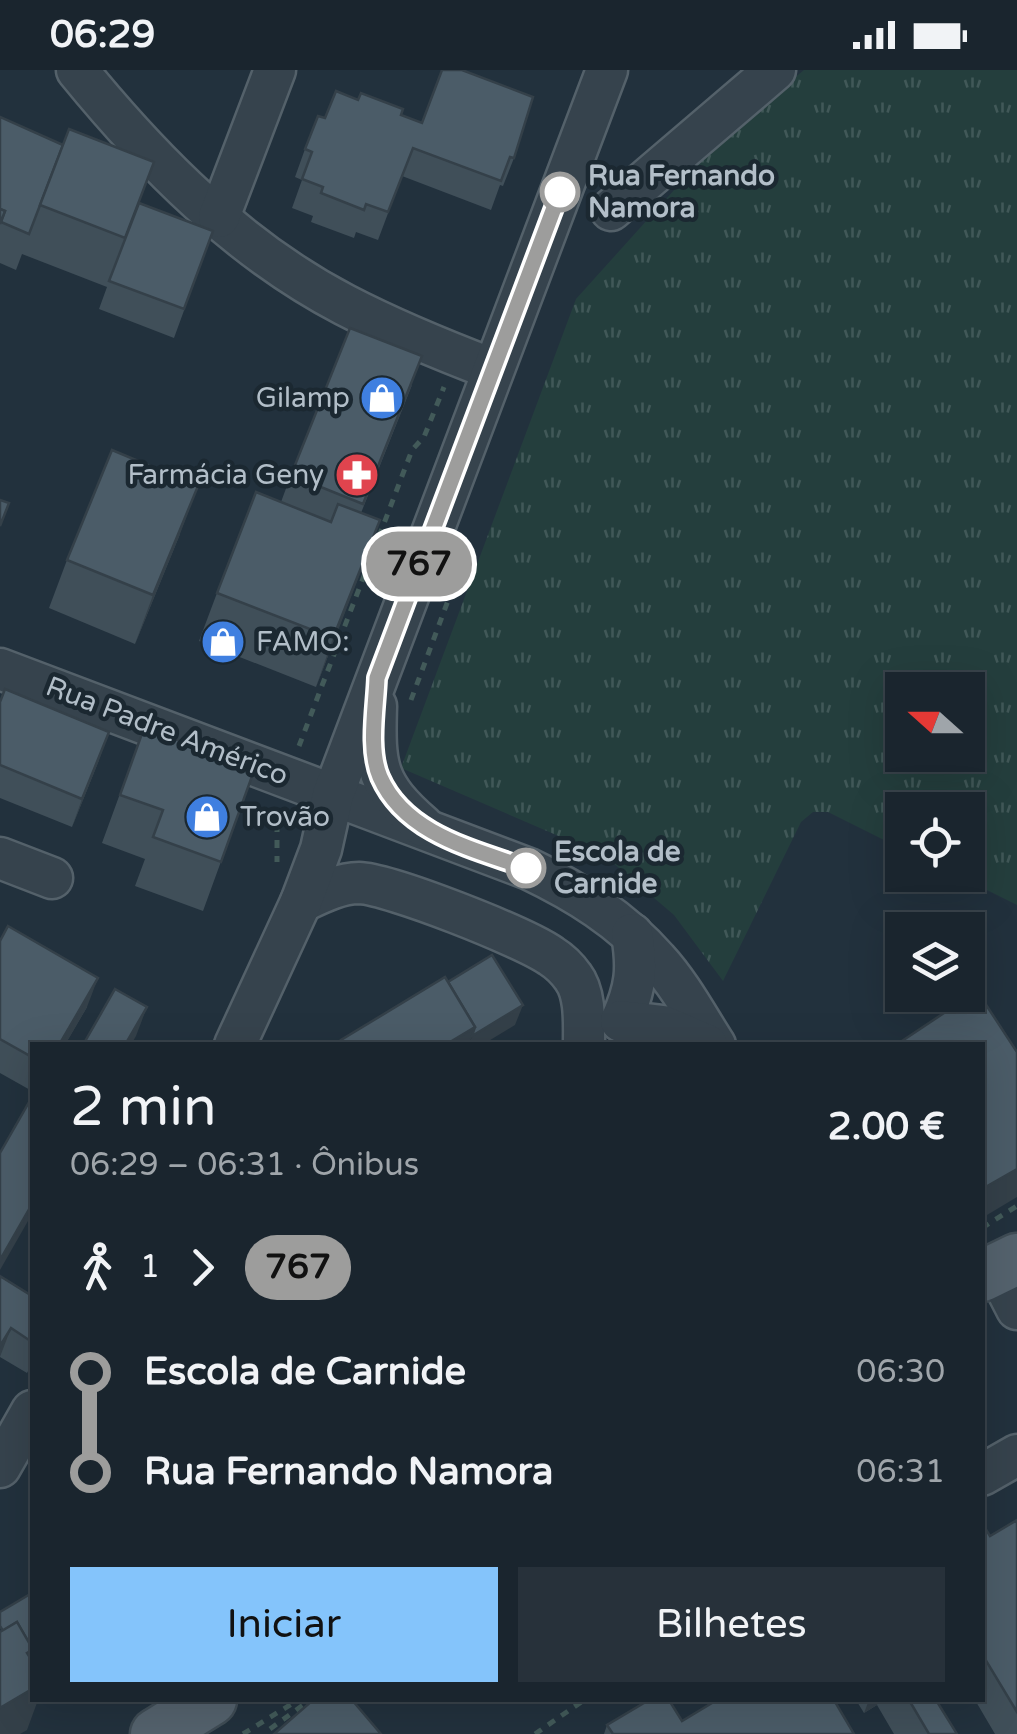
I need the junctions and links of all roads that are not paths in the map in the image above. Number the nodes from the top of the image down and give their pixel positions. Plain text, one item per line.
1 (78, 70) edge
2 (275, 70) edge
3 (606, 70) edge
4 (760, 73) edge
5 (611, 210) dead end
6 (219, 217) junction
7 (492, 369) junction
8 (0, 668) edge
9 (377, 678) junction
10 (333, 795) junction
11 (430, 832) junction
12 (0, 858) edge
13 (52, 878) dead end
14 (301, 902) junction
15 (632, 934) junction
16 (621, 1021) junction
17 (237, 1042) edge
18 (583, 1042) edge
19 (588, 1042) edge
20 (699, 1042) edge
21 (713, 1042) edge
22 (30, 1414) edge
23 (1017, 1454) edge
24 (0, 1467) edge
25 (985, 1473) edge
26 (208, 1702) edge
27 (156, 1734) edge

1 - 6 street
2 - 6 street
3 - 7 street
4 - 5 street
6 - 7 street
7 - 9 street
8 - 10 street, Rua Padre Américo
9 - 10 street
9 - 11 street
10 - 11 street, Rua Padre Américo
10 - 14 street
11 - 15 street, Rua Padre Américo
12 - 13 street
14 - 17 street
14 - 18 street
15 - 16 street
15 - 21 street, Rua Padre Américo
16 - 19 street
16 - 20 street
22 - 24 street
23 - 25 street
26 - 27 main road

